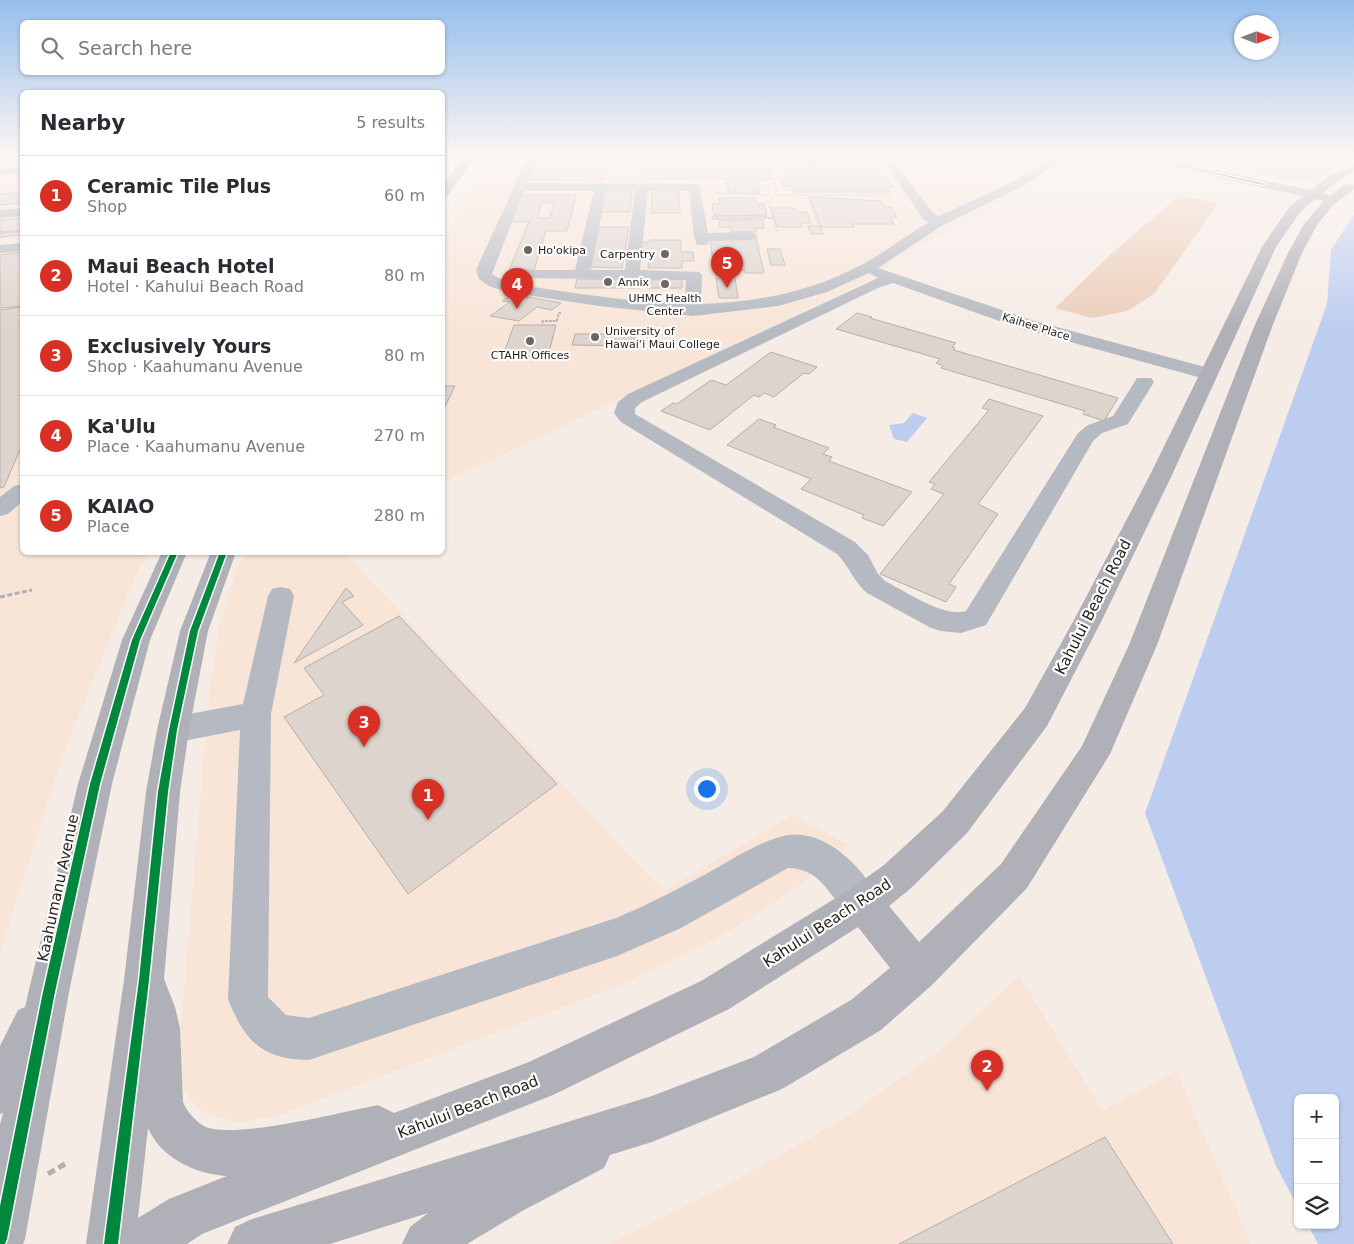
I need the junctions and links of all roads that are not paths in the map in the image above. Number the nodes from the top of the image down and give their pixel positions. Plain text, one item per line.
1 (508, 214) edge
2 (595, 214) edge
3 (639, 214) edge
4 (699, 214) edge
5 (926, 214) edge
6 (954, 214) edge
7 (1292, 214) edge
8 (1320, 214) edge
9 (939, 221) junction
10 (751, 236) dead end
11 (20, 247) edge
12 (0, 249) edge
13 (866, 269) junction
14 (582, 275) junction
15 (632, 275) junction
16 (484, 276) junction
17 (893, 278) junction
18 (693, 310) junction
19 (1209, 374) junction
20 (1144, 382) dead end
21 (1242, 385) junction
22 (20, 493) edge
23 (0, 509) edge
24 (174, 555) edge
25 (223, 555) edge
26 (281, 596) dead end
27 (256, 714) junction
28 (172, 730) junction
29 (862, 903) junction
30 (918, 971) junction
31 (144, 980) junction
32 (49, 992) junction
33 (0, 1092) edge
34 (436, 1119) junction
35 (652, 1119) junction
36 (0, 1240) edge
37 (111, 1244) edge
38 (143, 1244) edge
39 (252, 1244) edge
40 (427, 1244) edge

1 - 16 street
2 - 14 street
3 - 15 street
4 - 10 street
5 - 9 street
6 - 9 street
7 - 19 main road, Kahului Beach Road
8 - 21 main road
9 - 13 street
11 - 12 street
13 - 17 street, Kaihee Place
13 - 18 street
14 - 15 street
14 - 16 street
15 - 18 street
16 - 18 street
17 - 19 street, Kaihee Place
17 - 20 street
19 - 21 main road
19 - 29 main road, Kahului Beach Road
21 - 30 main road
22 - 23 street
24 - 32 main road, Kaahumanu Avenue
25 - 28 main road
26 - 27 street
27 - 28 street
27 - 29 street
28 - 31 main road
29 - 30 main road
29 - 34 main road, Kahului Beach Road
30 - 35 main road
31 - 34 main road
31 - 37 main road
32 - 33 main road
32 - 36 main road, Kaahumanu Avenue
34 - 38 main road, Kahului Beach Road
35 - 39 main road
35 - 40 main road

